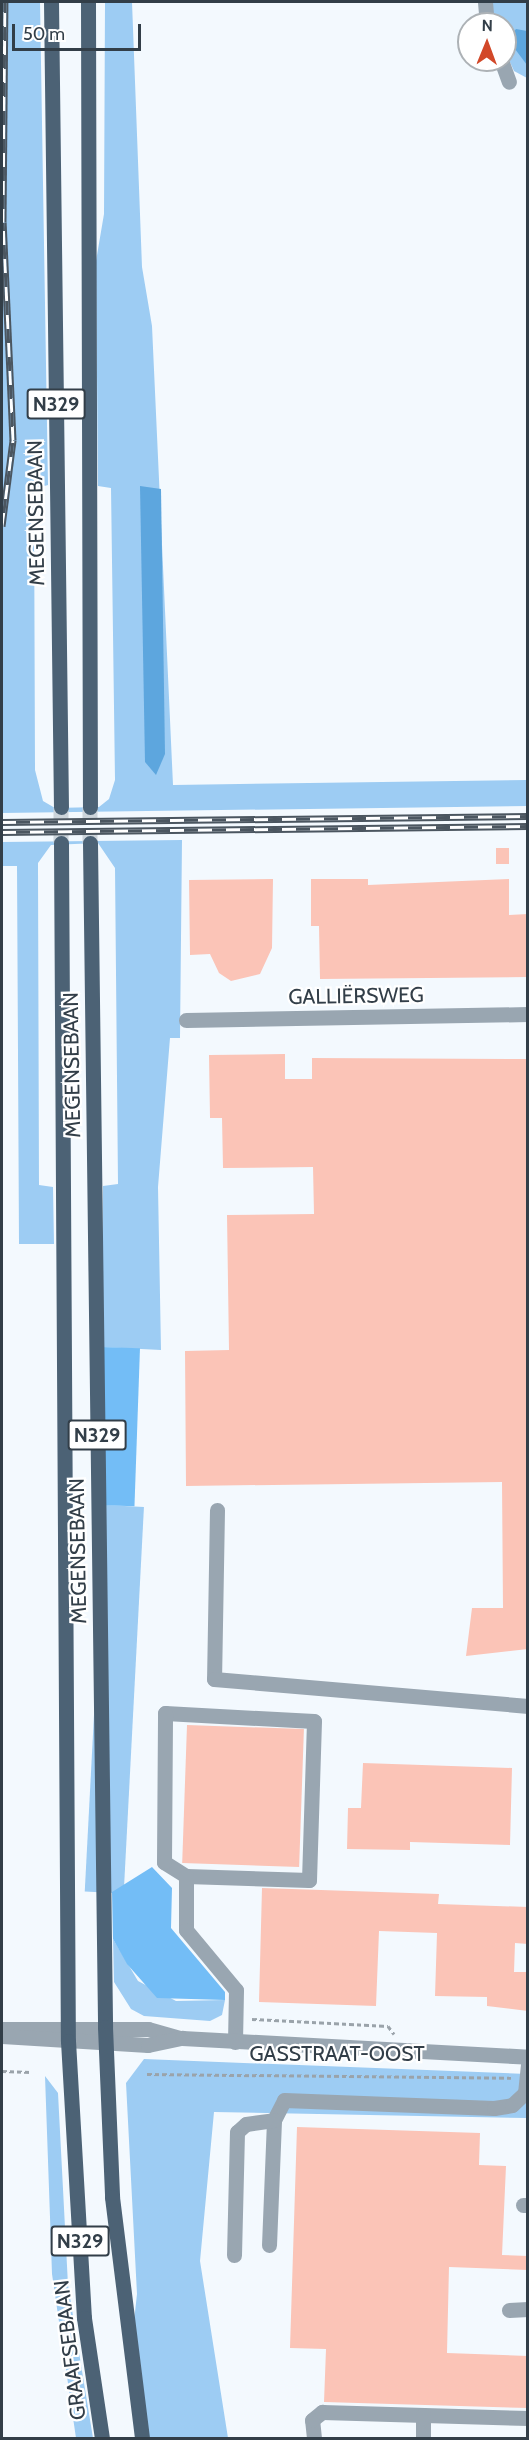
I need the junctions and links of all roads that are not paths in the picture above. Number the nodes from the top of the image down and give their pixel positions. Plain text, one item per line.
1 (51, 2) edge
2 (88, 2) edge
3 (505, 72) edge
4 (509, 82) dead end
5 (61, 807) tunnel mouth
6 (90, 807) tunnel mouth
7 (61, 843) tunnel mouth
8 (90, 843) tunnel mouth
9 (528, 1014) edge
10 (186, 1020) dead end
11 (217, 1510) dead end
12 (528, 1706) edge
13 (186, 1876) junction
14 (2, 2029) edge
15 (68, 2034) junction
16 (105, 2035) junction
17 (2, 2036) edge
18 (235, 2042) junction
19 (528, 2057) edge
20 (528, 2063) edge
21 (527, 2079) edge
22 (274, 2120) junction
23 (269, 2245) dead end
24 (234, 2255) dead end
25 (509, 2310) dead end
26 (528, 2310) edge
27 (423, 2415) junction
28 (528, 2418) edge
29 (102, 2439) edge
30 (142, 2439) edge
31 (314, 2439) edge
32 (423, 2439) edge

1 - 5 main road, MEGENSEBAAN / N329
2 - 6 main road, N329
3 - 4 street
7 - 15 main road, MEGENSEBAAN / N329
8 - 16 main road, MEGENSEBAAN / N329
9 - 10 street, GALLIËRSWEG
11 - 12 street
13 - 13 street
13 - 18 street
14 - 15 street, GASSTRAAT-OOST
15 - 16 street, GASSTRAAT-OOST
15 - 17 street, GASSTRAAT-OOST
15 - 29 main road, GRAAFSEBAAN / N329
16 - 18 street, GASSTRAAT-OOST
16 - 30 main road, N329
18 - 19 street, GASSTRAAT-OOST
20 - 21 street
21 - 22 street
22 - 23 street
22 - 24 street
25 - 26 street
27 - 28 street
27 - 31 street
27 - 32 street

